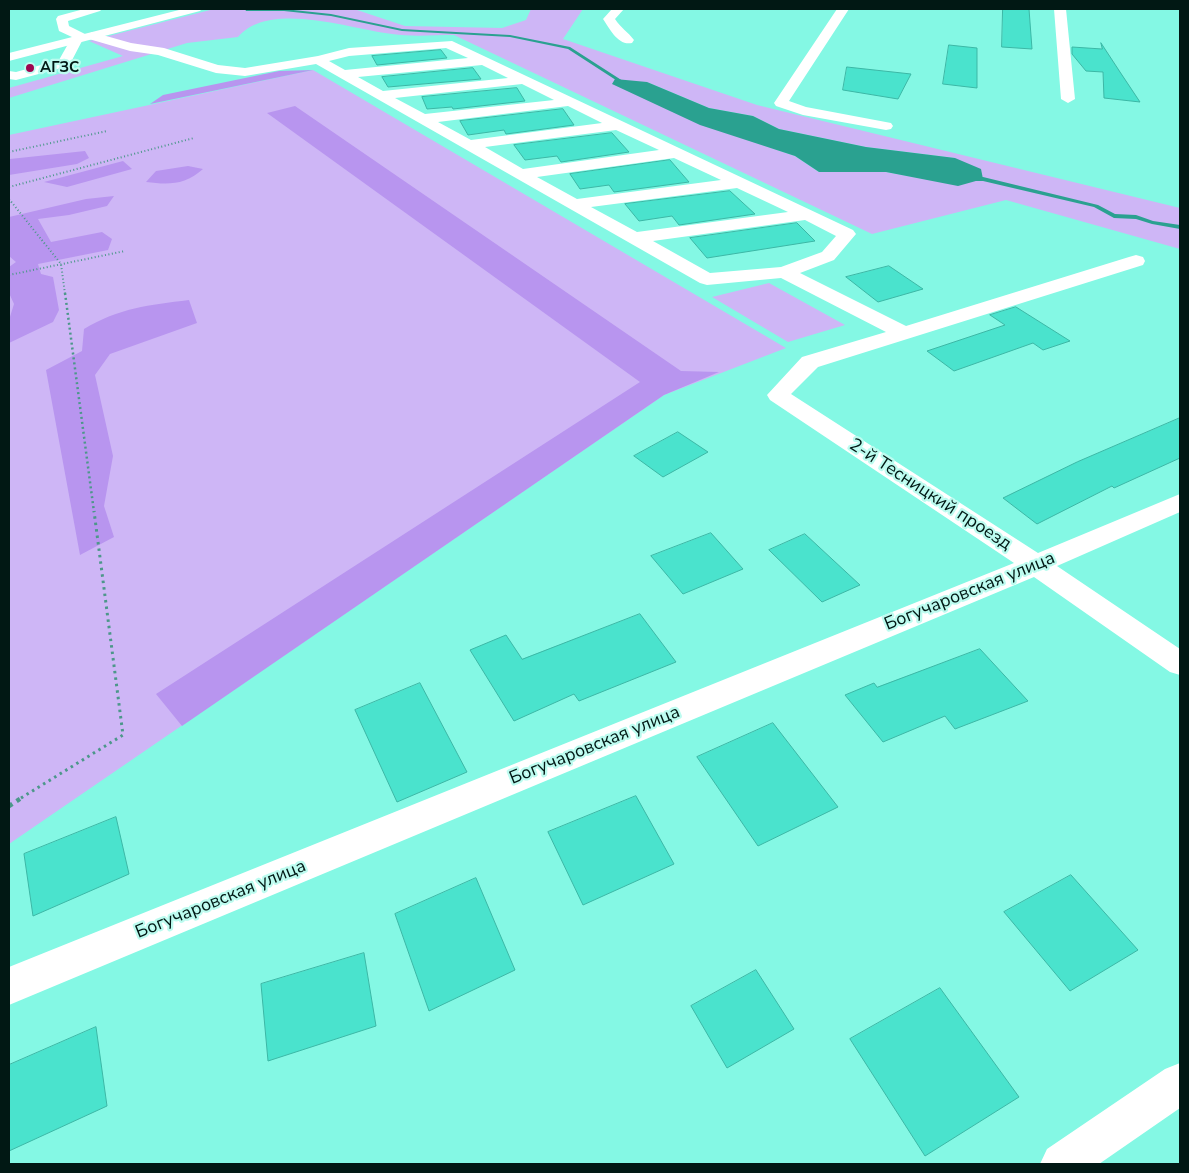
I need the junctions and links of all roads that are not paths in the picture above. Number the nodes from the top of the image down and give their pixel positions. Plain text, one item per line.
1 (96, 9) edge
2 (196, 9) edge
3 (618, 9) edge
4 (843, 9) edge
5 (1060, 9) edge
6 (83, 38) junction
7 (628, 40) dead end
8 (9, 57) edge
9 (318, 60) junction
10 (482, 61) junction
11 (344, 74) junction
12 (9, 75) edge
13 (523, 80) junction
14 (381, 95) junction
15 (1068, 99) dead end
16 (569, 102) junction
17 (423, 119) junction
18 (617, 125) junction
19 (886, 126) dead end
20 (469, 145) junction
21 (674, 152) junction
22 (520, 174) junction
23 (738, 183) junction
24 (574, 204) junction
25 (806, 215) junction
26 (635, 238) junction
27 (1136, 261) dead end
28 (784, 272) junction
29 (902, 332) junction
30 (1180, 502) edge
31 (1036, 565) junction
32 (1180, 664) edge
33 (9, 986) edge
34 (1180, 1084) edge
35 (1062, 1164) edge

1 - 6 street
2 - 6 street
3 - 7 street
4 - 19 street
5 - 15 street
6 - 8 street
6 - 9 street
6 - 12 street
9 - 10 street
9 - 11 street
10 - 11 street
10 - 13 street
11 - 14 street
13 - 14 street
13 - 16 street
14 - 17 street
16 - 17 street
16 - 18 street
17 - 20 street
18 - 20 street
18 - 21 street
20 - 22 street
21 - 22 street
21 - 23 street
22 - 24 street
23 - 24 street
23 - 25 street
24 - 26 street
25 - 26 street
25 - 28 street
26 - 28 street
27 - 29 street
28 - 29 street
29 - 31 street, 2-й Тесницкий проезд
30 - 31 street, Богучаровская улица
31 - 32 street, 2-й Тесницкий проезд
31 - 33 street, Богучаровская улица
34 - 35 street

